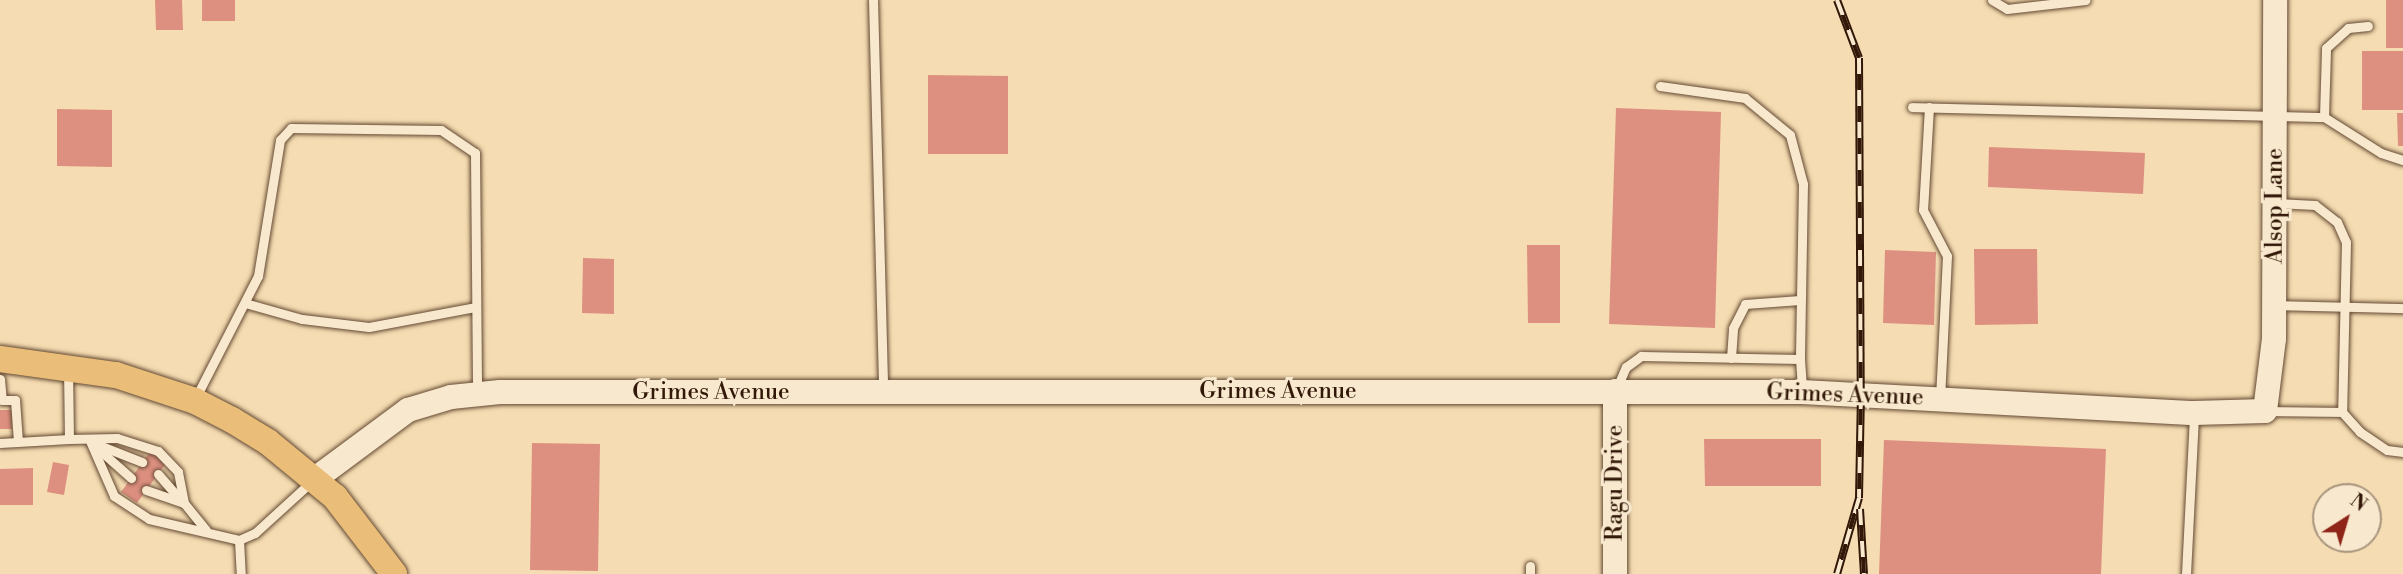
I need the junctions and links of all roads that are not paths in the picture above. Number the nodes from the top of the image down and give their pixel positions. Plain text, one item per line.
1 (873, 0) edge
2 (1992, 0) edge
3 (2085, 0) edge
4 (2276, 0) edge
5 (2368, 26) dead end
6 (1660, 86) dead end
7 (1912, 107) dead end
8 (1928, 107) junction
9 (2275, 117) junction
10 (2324, 117) junction
11 (2403, 159) edge
12 (2275, 203) junction
13 (1800, 300) junction
14 (245, 303) junction
15 (2274, 305) junction
16 (477, 307) junction
17 (2344, 307) junction
18 (2403, 308) edge
19 (1731, 358) junction
20 (0, 359) edge
21 (1800, 359) junction
22 (68, 366) junction
23 (0, 379) edge
24 (883, 391) junction
25 (1615, 391) junction
26 (1802, 392) junction
27 (477, 394) junction
28 (1940, 398) junction
29 (1, 400) edge
30 (194, 401) junction
31 (2265, 411) junction
32 (2194, 412) junction
33 (2342, 412) junction
34 (69, 439) junction
35 (90, 441) junction
36 (18, 442) junction
37 (0, 443) edge
38 (2403, 452) edge
39 (142, 463) dead end
40 (158, 474) dead end
41 (131, 478) dead end
42 (315, 479) junction
43 (146, 490) dead end
44 (184, 503) junction
45 (207, 530) junction
46 (239, 540) junction
47 (241, 574) edge
48 (394, 574) edge
49 (1615, 574) edge
50 (2186, 574) edge

1 - 24 lane
2 - 3 lane
4 - 9 street, Alsop Lane
5 - 10 lane
6 - 13 lane
7 - 8 lane
8 - 9 lane
8 - 28 lane
9 - 10 lane
9 - 12 street, Alsop Lane
10 - 11 lane
12 - 15 street, Alsop Lane
12 - 17 lane
13 - 19 lane
13 - 21 lane
14 - 16 lane
14 - 16 lane
14 - 30 lane
15 - 17 lane
15 - 31 street, Alsop Lane
16 - 27 lane
17 - 18 lane
17 - 33 lane
19 - 21 lane
19 - 25 lane
20 - 22 main road
21 - 26 lane
22 - 30 main road
22 - 34 lane
23 - 29 lane
24 - 25 street, Grimes Avenue
24 - 27 street, Grimes Avenue
25 - 26 street, Grimes Avenue
25 - 49 street, Ragu Drive
26 - 28 street, Grimes Avenue
27 - 42 street, Grimes Avenue
28 - 32 street, Grimes Avenue
29 - 36 lane
30 - 42 main road
31 - 32 street, Grimes Avenue
31 - 33 lane
32 - 50 lane
33 - 38 lane
34 - 35 lane
34 - 36 lane
35 - 39 lane
35 - 41 lane
35 - 44 lane
35 - 45 lane
36 - 37 lane
40 - 44 lane
42 - 46 lane
42 - 48 main road
43 - 44 lane
44 - 45 lane
45 - 46 lane
46 - 47 lane

